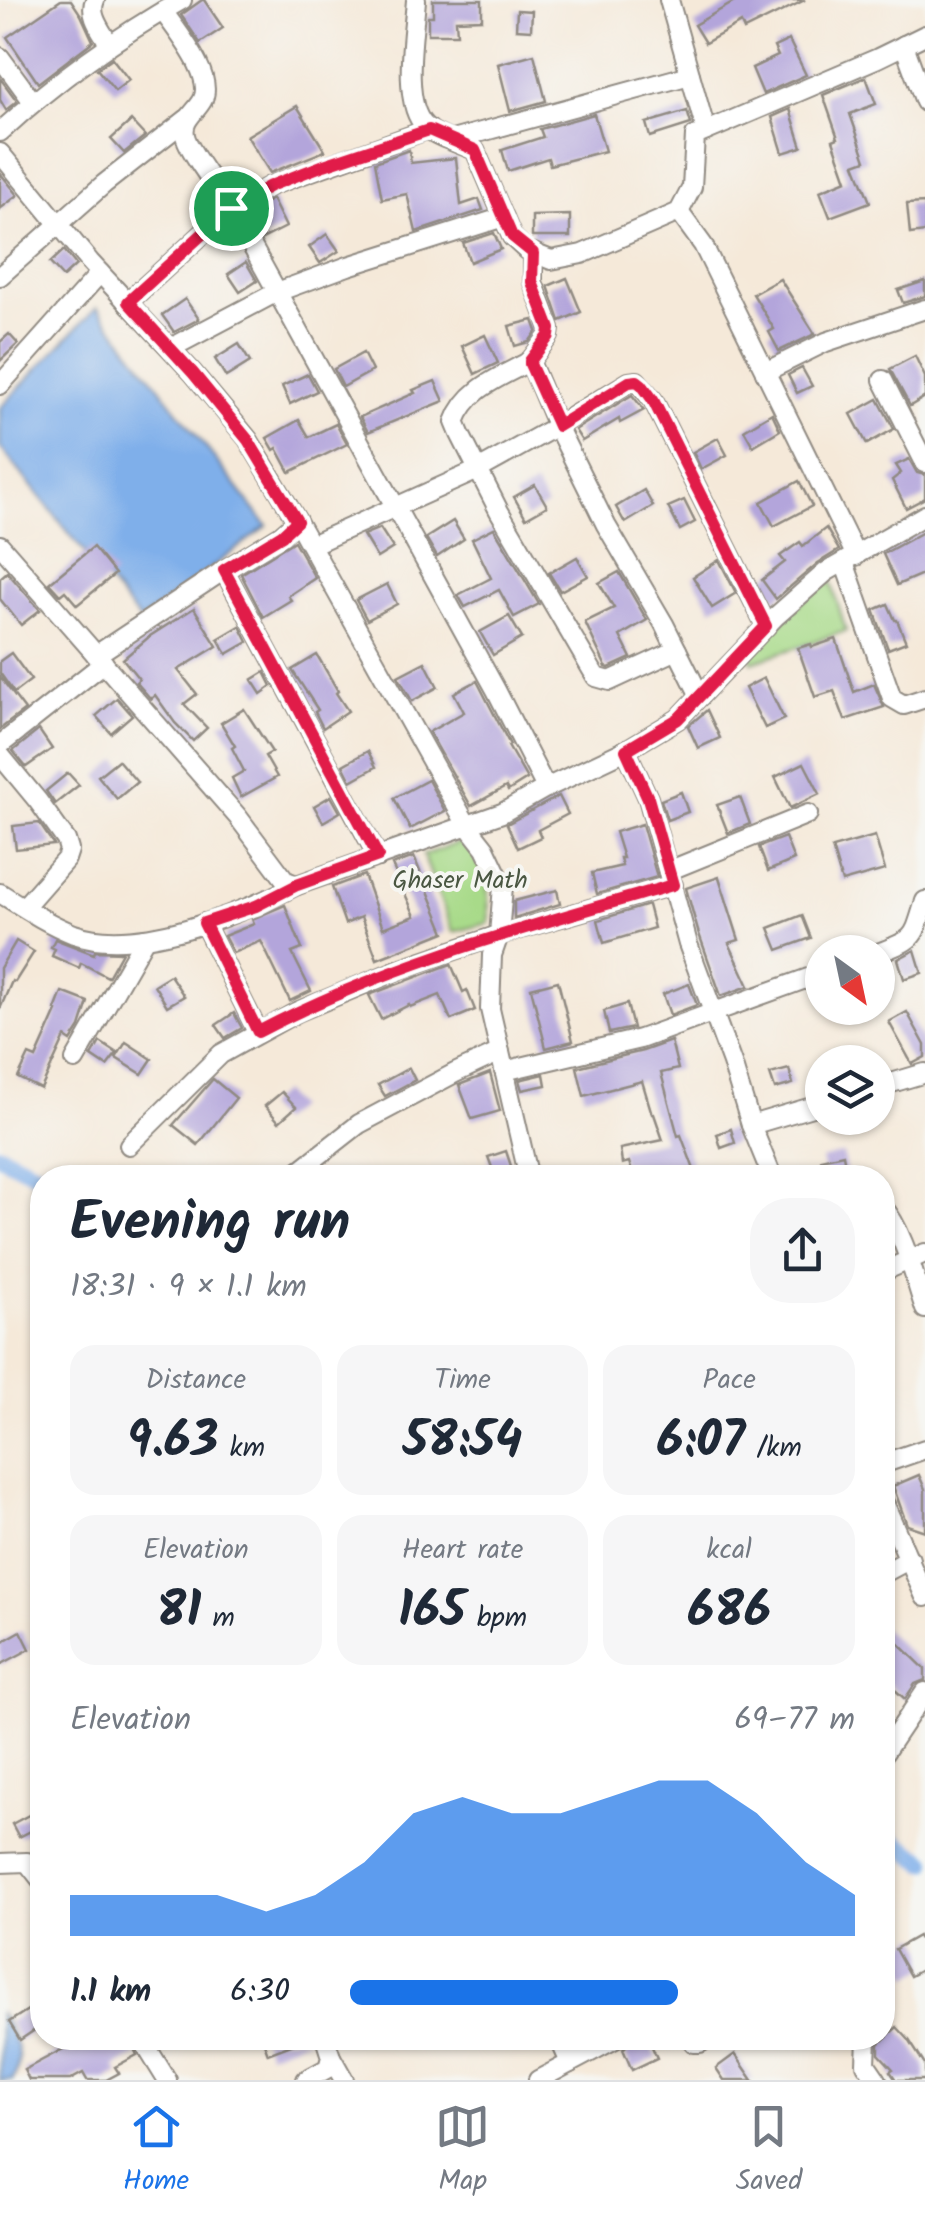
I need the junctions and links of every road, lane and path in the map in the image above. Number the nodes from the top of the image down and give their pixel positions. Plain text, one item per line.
1 (95, 0) edge
2 (182, 0) edge
3 (416, 0) edge
4 (670, 0) edge
5 (163, 12) junction
6 (925, 35) edge
7 (109, 44) junction
8 (904, 45) junction
9 (0, 58) edge
10 (690, 75) junction
11 (33, 102) junction
12 (925, 102) edge
13 (188, 118) junction
14 (429, 130) junction
15 (706, 131) junction
16 (0, 132) edge
17 (452, 140) junction
18 (0, 153) edge
19 (231, 208) junction
20 (679, 212) junction
21 (504, 217) junction
22 (59, 225) junction
23 (533, 253) junction
24 (100, 274) junction
25 (0, 276) edge
26 (277, 292) junction
27 (128, 302) junction
28 (925, 309) edge
29 (171, 348) junction
30 (530, 361) junction
31 (765, 372) junction
32 (884, 380) dead end
33 (0, 384) edge
34 (558, 426) junction
35 (925, 464) edge
36 (478, 470) junction
37 (396, 508) junction
38 (925, 516) edge
39 (297, 521) junction
40 (311, 546) junction
41 (3, 555) edge
42 (850, 559) junction
43 (224, 570) junction
44 (766, 626) junction
45 (677, 650) junction
46 (100, 659) junction
47 (700, 696) junction
48 (925, 698) edge
49 (0, 744) edge
50 (626, 750) junction
51 (0, 755) edge
52 (546, 788) junction
53 (808, 814) dead end
54 (467, 826) junction
55 (378, 856) junction
56 (670, 878) junction
57 (297, 885) junction
58 (0, 893) edge
59 (925, 901) edge
60 (24, 908) junction
61 (204, 923) junction
62 (499, 935) junction
63 (145, 938) junction
64 (895, 946) edge
65 (805, 979) edge
66 (714, 1014) junction
67 (258, 1032) junction
68 (75, 1060) dead end
69 (502, 1062) junction
70 (925, 1072) edge
71 (895, 1082) edge
72 (805, 1109) edge
73 (751, 1125) junction
74 (130, 1145) dead end
75 (307, 1165) edge
76 (526, 1165) edge
77 (764, 1165) edge
78 (895, 1223) edge
79 (917, 1256) edge
80 (925, 1308) edge
81 (925, 1449) edge
82 (895, 1459) edge
83 (895, 1527) edge
84 (910, 1560) junction
85 (895, 1568) edge
86 (925, 1597) edge
87 (925, 1692) edge
88 (895, 1737) edge
89 (30, 1858) edge
90 (0, 1863) edge
91 (148, 2050) edge
92 (329, 2050) edge
93 (565, 2050) edge
94 (594, 2050) edge
95 (867, 2050) edge
96 (332, 2057) junction
97 (570, 2063) junction
98 (167, 2080) edge
99 (306, 2080) edge
100 (344, 2080) edge
101 (538, 2080) edge
102 (877, 2080) edge

1 - 7 street
2 - 5 street
3 - 14 street
4 - 10 street
5 - 7 street
5 - 13 street
6 - 8 street
7 - 11 street
8 - 12 street
8 - 15 street
9 - 11 street
10 - 15 street
10 - 17 street
11 - 16 street
13 - 19 street
13 - 22 street
14 - 17 street
14 - 19 street
15 - 20 street
17 - 21 street
18 - 22 street
19 - 26 street
19 - 27 street
20 - 23 street
20 - 31 street
21 - 23 street
21 - 26 street
22 - 24 street
22 - 25 street
23 - 30 street
24 - 27 street
24 - 33 street
26 - 29 street
26 - 37 street
27 - 29 street
28 - 31 street
29 - 39 street
30 - 34 street
30 - 36 street
31 - 42 street
32 - 35 street
34 - 36 street
34 - 44 street
34 - 45 street
36 - 37 street
36 - 45 street
37 - 40 street
37 - 52 street
38 - 42 street
39 - 40 street
39 - 43 street
40 - 54 street
41 - 46 street
42 - 44 street
42 - 48 street
43 - 46 street
43 - 55 street
44 - 47 street
45 - 47 street
46 - 49 street
46 - 57 street
47 - 50 street
50 - 52 street
50 - 56 street
51 - 60 street
52 - 54 street
53 - 56 street
54 - 55 street
54 - 62 street
55 - 57 street
56 - 62 street
56 - 66 street
57 - 61 street
58 - 60 street
59 - 64 street
60 - 63 street
61 - 63 street
61 - 67 street
62 - 67 street
62 - 69 street
63 - 68 street
65 - 66 street
66 - 69 street
66 - 73 street
67 - 74 street
69 - 75 street
69 - 76 street
70 - 71 street
72 - 73 street
73 - 77 street
78 - 79 street
79 - 80 street
81 - 82 street
83 - 84 street
84 - 85 street
84 - 86 street
87 - 88 street
89 - 90 street
91 - 98 street
92 - 96 street
93 - 97 street
94 - 97 street
95 - 102 street
96 - 99 street
96 - 100 street
97 - 101 street

